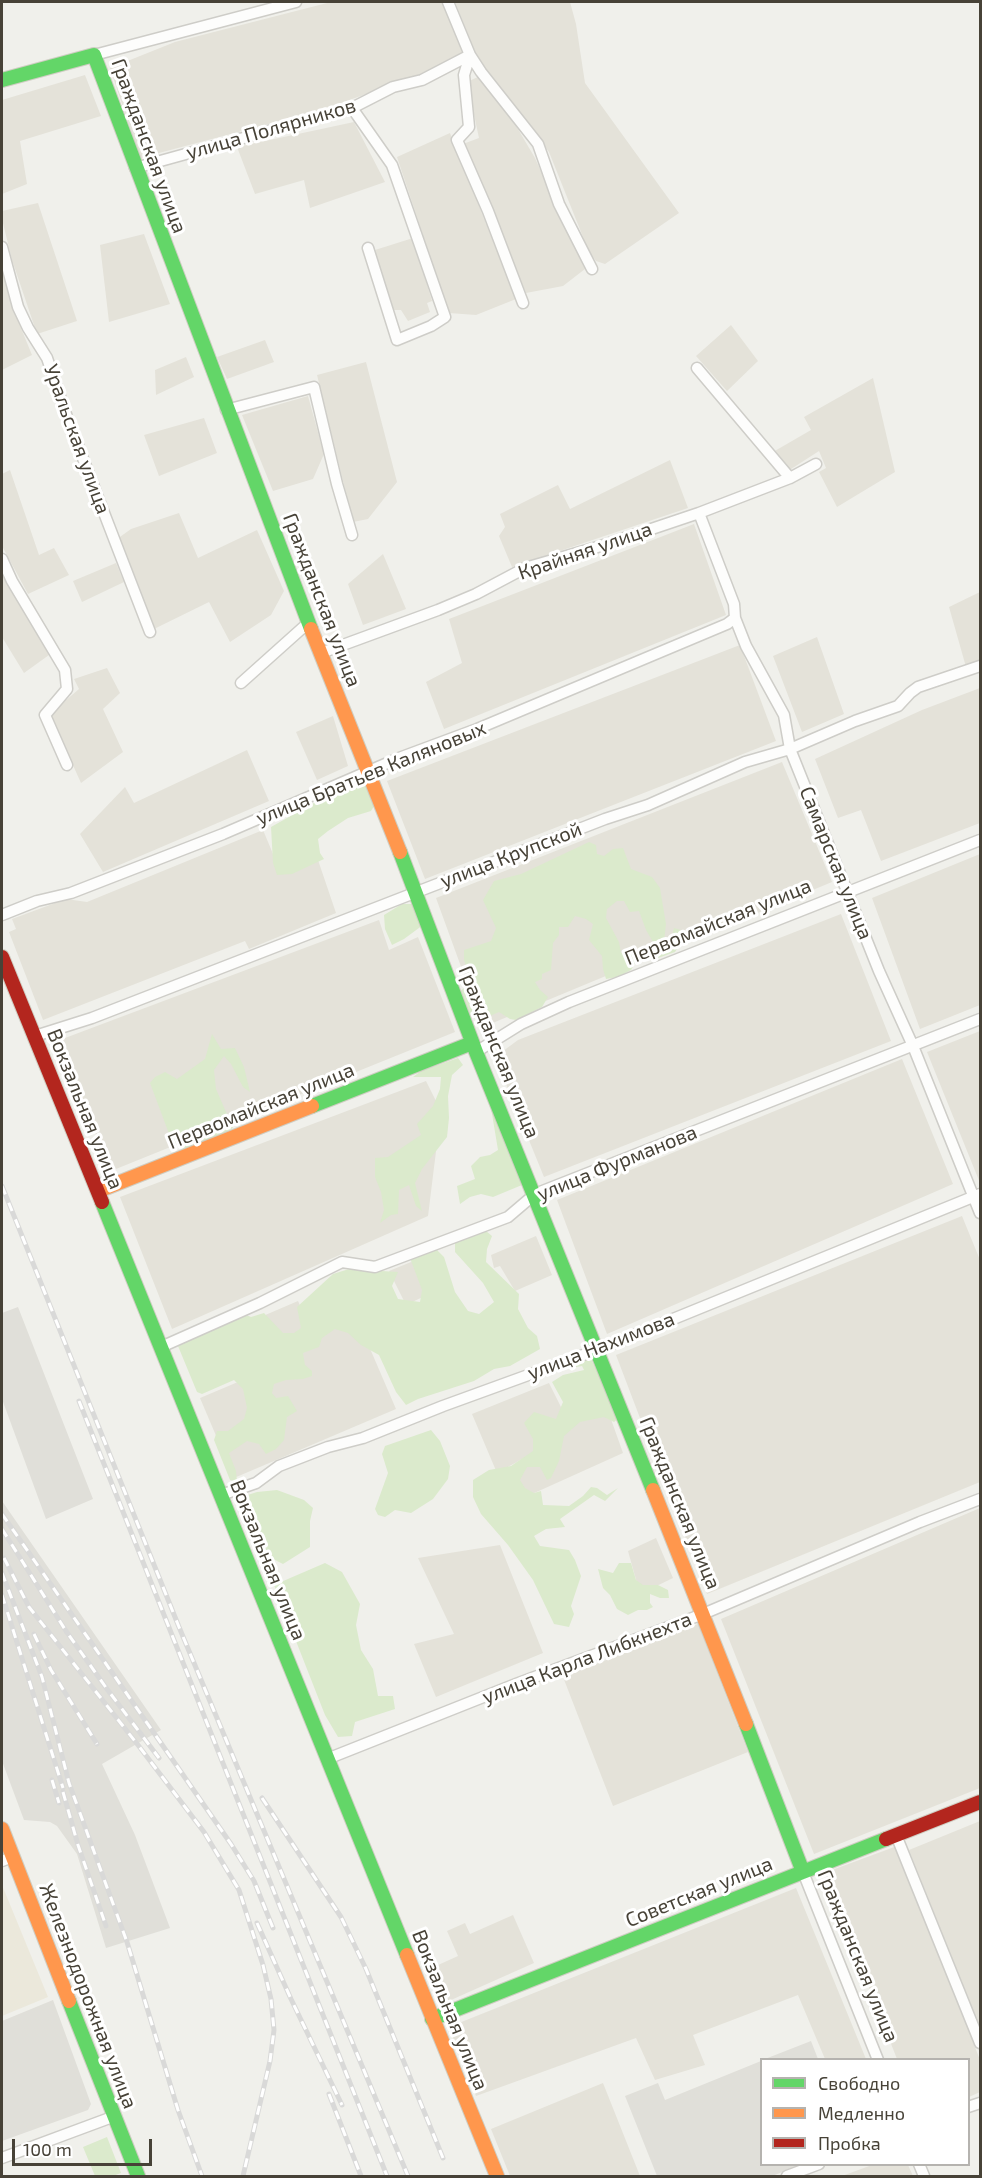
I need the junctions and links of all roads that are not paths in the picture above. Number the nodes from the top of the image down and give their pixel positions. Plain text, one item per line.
1 (296, 2) edge
2 (448, 2) edge
3 (94, 55) junction
4 (470, 55) junction
5 (2, 80) edge
6 (352, 108) junction
7 (135, 168) junction
8 (2, 247) edge
9 (368, 248) dead end
10 (592, 269) dead end
11 (523, 303) dead end
12 (697, 368) dead end
13 (226, 410) junction
14 (816, 464) dead end
15 (790, 478) junction
16 (699, 513) junction
17 (352, 535) dead end
18 (2, 559) edge
19 (735, 618) junction
20 (308, 623) junction
21 (150, 632) dead end
22 (321, 653) junction
23 (981, 666) edge
24 (241, 683) dead end
25 (790, 749) junction
26 (67, 765) dead end
27 (369, 772) junction
28 (981, 840) edge
29 (416, 891) junction
30 (846, 891) junction
31 (2, 915) edge
32 (2, 957) edge
33 (981, 1019) edge
34 (35, 1036) junction
35 (913, 1046) junction
36 (474, 1048) junction
37 (98, 1191) junction
38 (535, 1194) junction
39 (977, 1195) edge
40 (981, 1213) edge
41 (161, 1347) junction
42 (597, 1350) junction
43 (221, 1495) junction
44 (981, 1499) edge
45 (703, 1614) junction
46 (327, 1760) junction
47 (981, 1802) edge
48 (2, 1830) edge
49 (896, 1835) junction
50 (7, 1859) edge
51 (803, 1872) junction
52 (432, 2019) junction
53 (981, 2043) edge
54 (877, 2058) edge
55 (114, 2116) junction
56 (2, 2158) edge
57 (814, 2166) edge
58 (138, 2176) edge
59 (497, 2176) edge
60 (787, 2176) edge

1 - 3 street
2 - 4 street
3 - 5 street
3 - 7 street, Гражданская улица
4 - 6 street, улица Полярников
4 - 10 street
4 - 11 street
6 - 7 street, улица Полярников
6 - 9 street
7 - 13 street, Гражданская улица
8 - 21 street, Уральская улица
12 - 15 street
13 - 17 street
13 - 20 street, Гражданская улица
14 - 15 street, Крайняя улица
15 - 16 street, Крайняя улица
16 - 19 street, Самарская улица
16 - 22 street, Крайняя улица
18 - 26 street
19 - 25 street, Самарская улица
19 - 27 street, улица Братьев Каляновых
20 - 22 street, Гражданская улица
20 - 24 street
22 - 27 street, Гражданская улица
23 - 25 street, улица Крупской
25 - 29 street, улица Крупской
25 - 30 street, Самарская улица
27 - 29 street, Гражданская улица
27 - 31 street, улица Братьев Каляновых
28 - 30 street, Первомайская улица
29 - 34 street, улица Крупской
29 - 36 street, Гражданская улица
30 - 35 street, Самарская улица
30 - 36 street, Первомайская улица
32 - 34 street, Вокзальная улица
33 - 35 street, улица Фурманова
34 - 37 street, Вокзальная улица
35 - 38 street, улица Фурманова
35 - 39 street, Самарская улица
36 - 37 street, Первомайская улица
36 - 38 street, Гражданская улица
37 - 41 street, Вокзальная улица
38 - 41 street, улица Фурманова
38 - 42 street, Гражданская улица
39 - 40 street, Самарская улица
39 - 42 street, улица Нахимова
41 - 43 street, Вокзальная улица
42 - 43 street, улица Нахимова
42 - 45 street, Гражданская улица
43 - 46 street, Вокзальная улица
44 - 45 street, улица Карла Либкнехта
45 - 46 street, улица Карла Либкнехта
45 - 51 street, Гражданская улица
46 - 52 street, Вокзальная улица
47 - 49 street, Советская улица
48 - 50 street, Железнодорожная улица
49 - 51 street, Советская улица
49 - 53 street
50 - 55 street, Железнодорожная улица
51 - 52 street, Советская улица
51 - 54 street, Гражданская улица
52 - 59 street, Вокзальная улица
55 - 56 street
55 - 58 street, Железнодорожная улица
57 - 60 street

